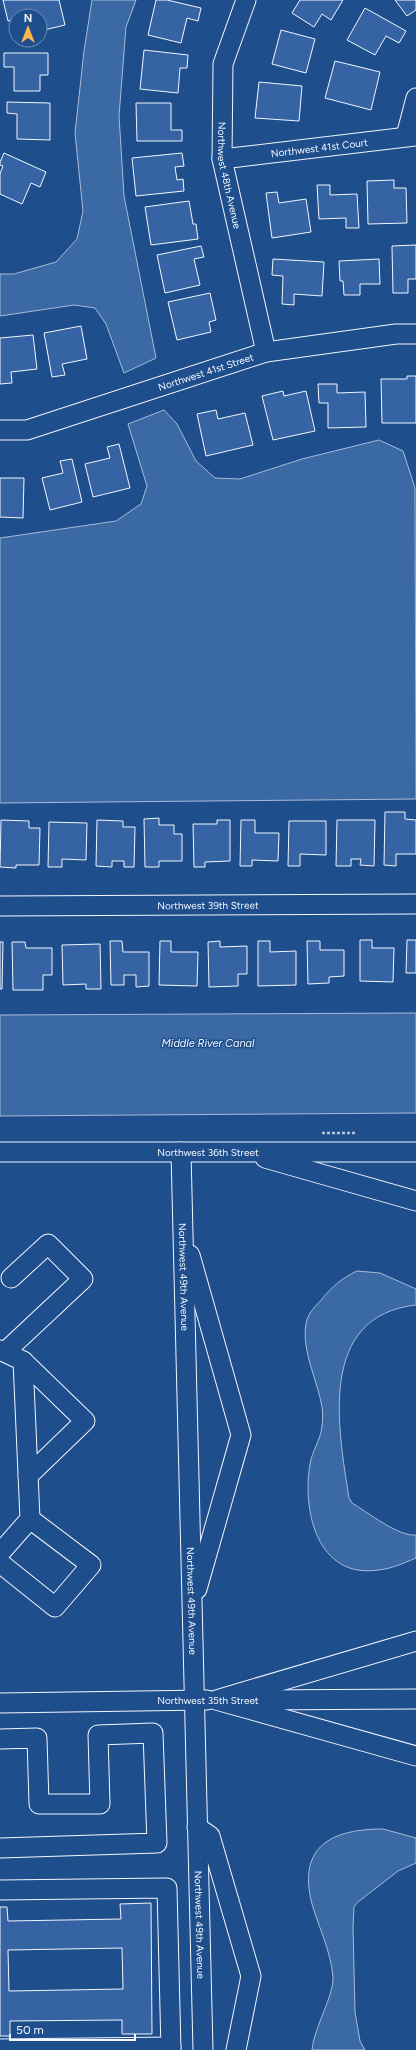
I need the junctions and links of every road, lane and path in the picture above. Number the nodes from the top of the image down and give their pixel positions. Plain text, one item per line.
1 (246, 0) edge
2 (416, 98) edge
3 (411, 136) edge
4 (222, 159) junction
5 (416, 334) edge
6 (266, 352) junction
7 (0, 430) edge
8 (416, 904) edge
9 (0, 906) edge
10 (0, 1152) edge
11 (181, 1152) junction
12 (243, 1152) junction
13 (416, 1152) edge
14 (416, 1200) edge
15 (183, 1228) junction
16 (11, 1278) dead end
17 (3, 1351) edge
18 (23, 1360) junction
19 (28, 1476) junction
20 (30, 1520) junction
21 (0, 1553) edge
22 (0, 1563) edge
23 (191, 1607) junction
24 (416, 1641) edge
25 (416, 1699) edge
26 (194, 1700) junction
27 (216, 1700) junction
28 (0, 1703) edge
29 (0, 1739) edge
30 (416, 1756) edge
31 (197, 1827) junction
32 (0, 1848) edge
33 (0, 1890) edge
34 (171, 2048) edge
35 (0, 2050) edge
36 (203, 2050) edge
37 (236, 2050) edge

1 - 4 street, Northwest 48th Avenue
2 - 3 street
3 - 4 street, Northwest 41st Court
4 - 6 street, Northwest 48th Avenue
5 - 6 street, Northwest 41st Street
6 - 7 street, Northwest 41st Street
8 - 9 street, Northwest 39th Street
10 - 11 street, Northwest 36th Street
11 - 12 street, Northwest 36th Street
11 - 15 street, Northwest 49th Avenue
12 - 13 street, Northwest 36th Street
12 - 14 street
15 - 23 street, Northwest 49th Avenue
15 - 23 street
16 - 17 street
17 - 18 street
18 - 19 street
18 - 19 street
19 - 20 street
20 - 21 street
20 - 22 street
23 - 26 street, Northwest 49th Avenue
24 - 27 street
25 - 27 street, Northwest 35th Street
26 - 27 street, Northwest 35th Street
26 - 28 street, Northwest 35th Street
26 - 31 street, Northwest 49th Avenue
27 - 30 street
29 - 32 street
31 - 36 street, Northwest 49th Avenue
31 - 37 street
33 - 34 street
34 - 35 street

